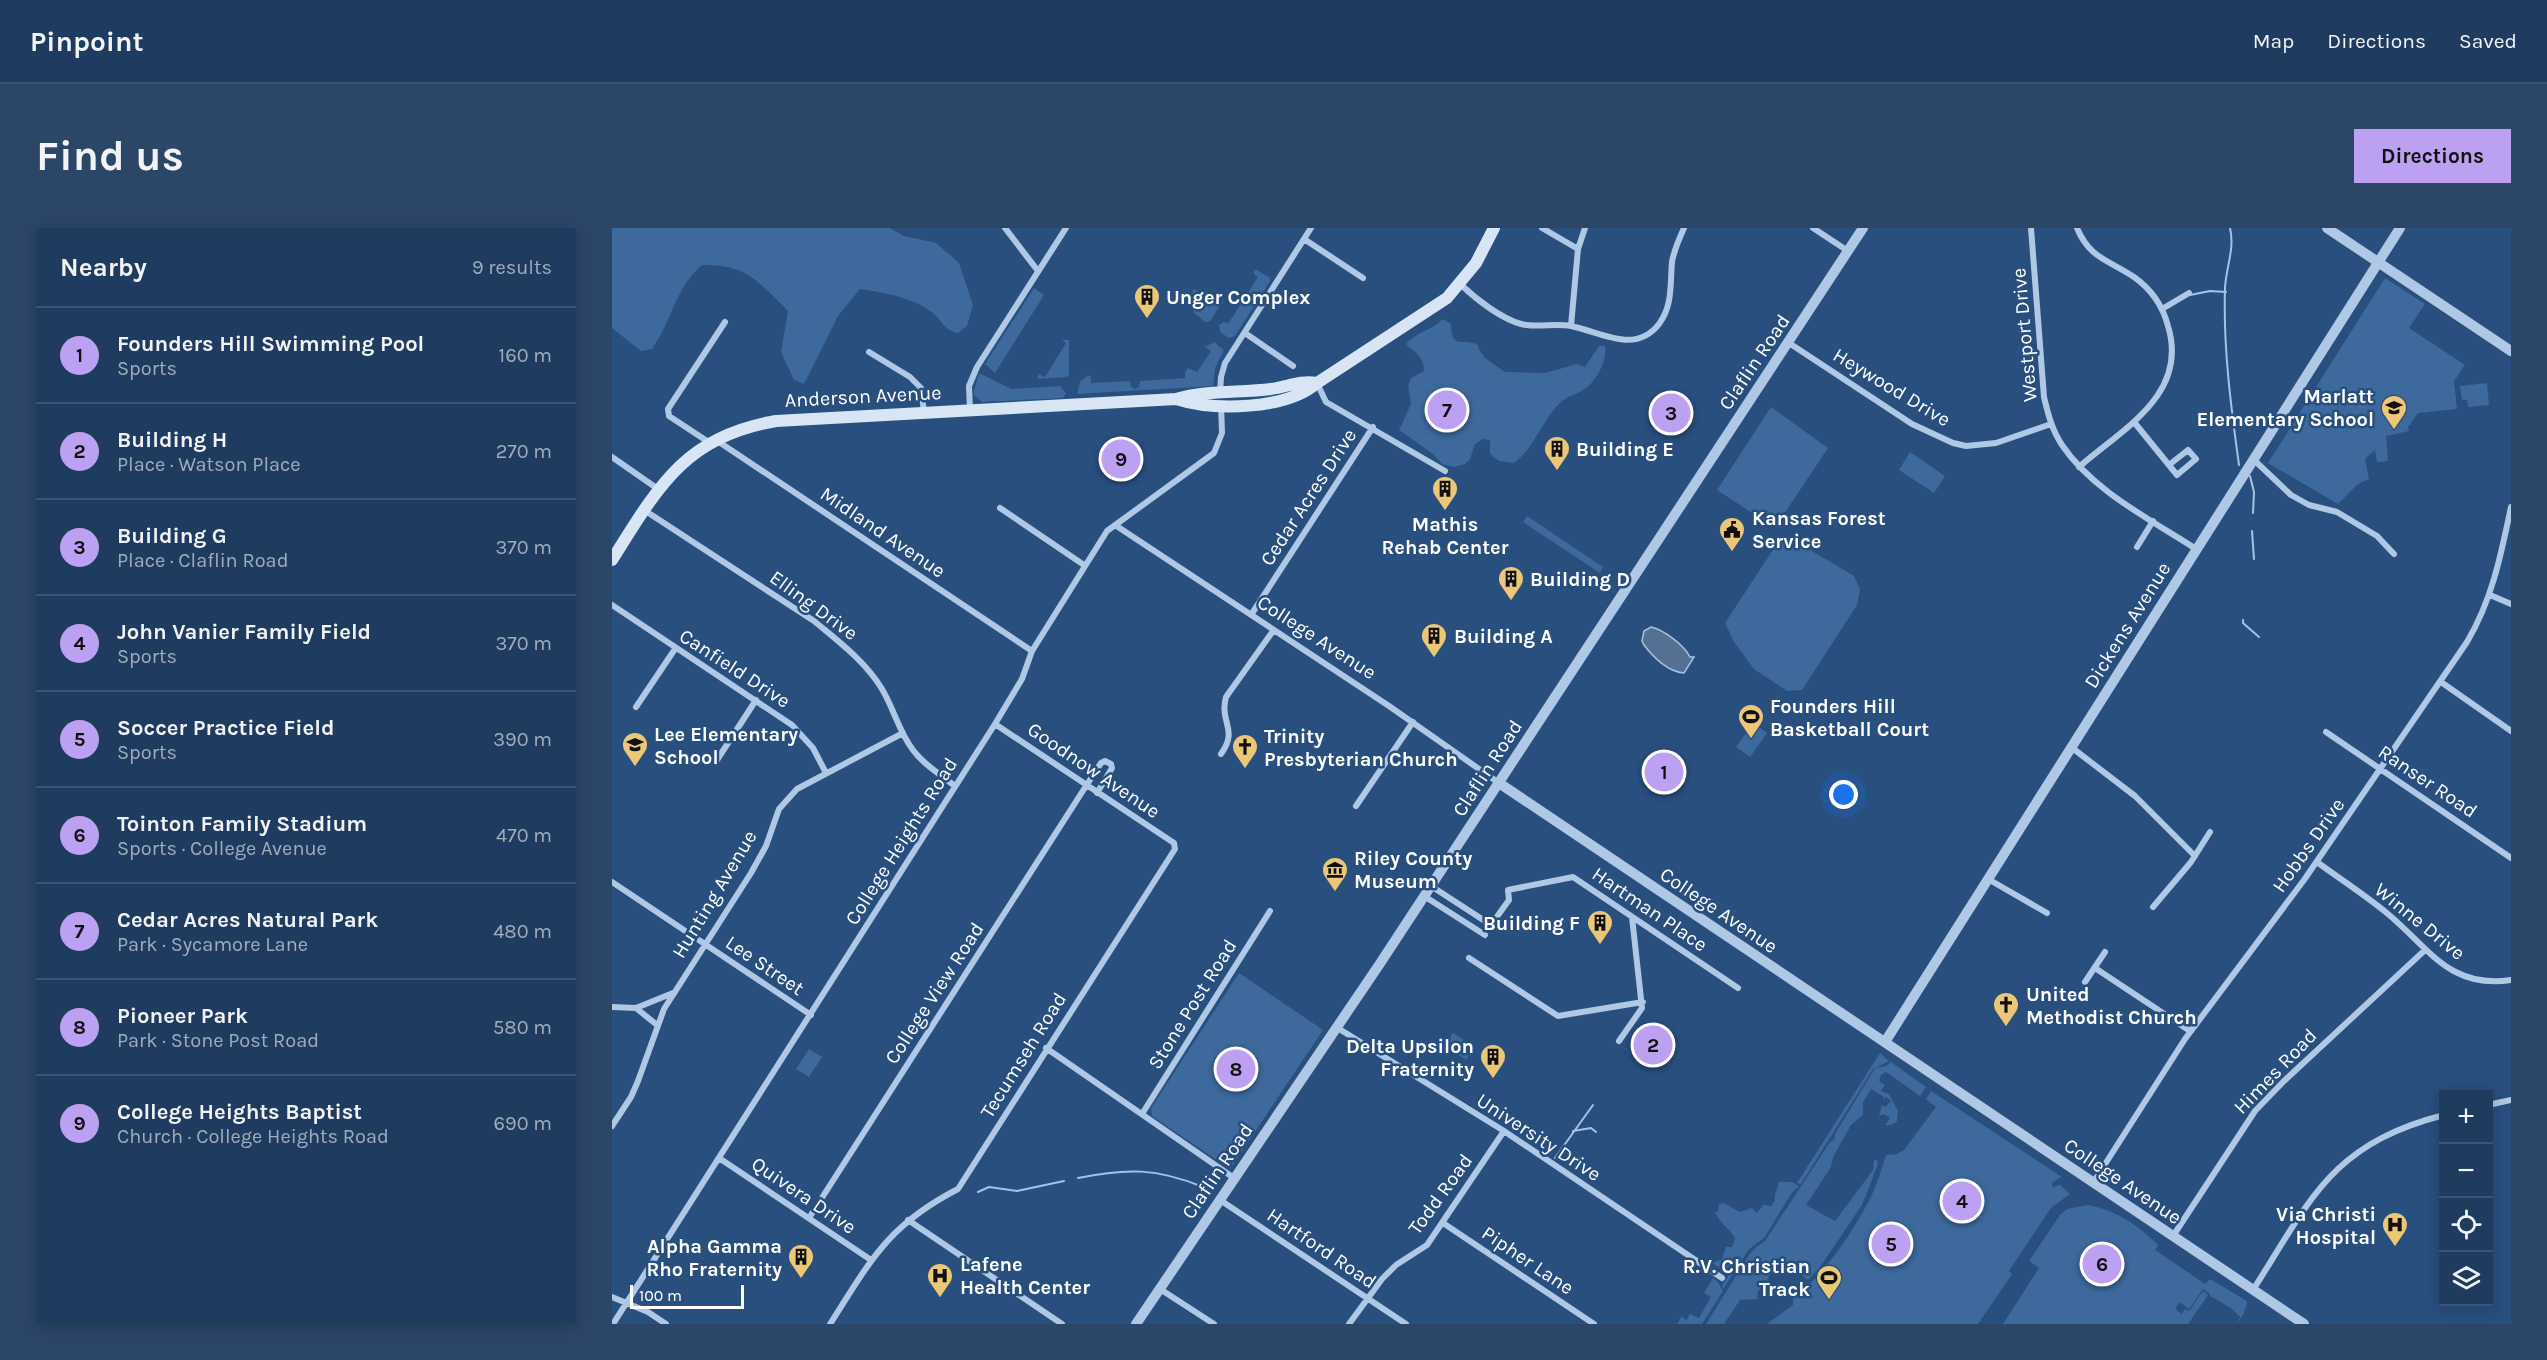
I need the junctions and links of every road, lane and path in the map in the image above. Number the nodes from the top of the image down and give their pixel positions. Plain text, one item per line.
1 (1005, 228) edge
2 (1066, 228) edge
3 (1311, 228) edge
4 (1494, 228) edge
5 (1542, 228) edge
6 (1585, 228) edge
7 (1684, 228) edge
8 (1813, 228) edge
9 (1863, 228) edge
10 (2031, 228) edge
11 (2077, 228) edge
12 (2327, 228) edge
13 (2400, 228) edge
14 (1304, 239) junction
15 (1578, 249) junction
16 (1848, 251) junction
17 (2378, 262) junction
18 (1038, 271) junction
19 (1363, 278) dead end
20 (1460, 284) junction
21 (2189, 293) dead end
22 (2162, 309) junction
23 (725, 322) dead end
24 (1571, 326) junction
25 (1245, 333) junction
26 (1789, 343) junction
27 (2511, 351) edge
28 (869, 352) dead end
29 (1293, 366) dead end
30 (1317, 382) junction
31 (1220, 400) junction
32 (970, 410) junction
33 (924, 412) junction
34 (2134, 422) junction
35 (2051, 424) junction
36 (1373, 427) junction
37 (713, 441) junction
38 (612, 457) edge
39 (2253, 459) junction
40 (2169, 465) dead end
41 (2079, 467) junction
42 (1444, 471) dead end
43 (658, 489) junction
44 (2511, 507) edge
45 (1000, 508) dead end
46 (644, 510) junction
47 (2153, 521) junction
48 (1115, 525) junction
49 (2137, 547) dead end
50 (2196, 549) junction
51 (2394, 554) dead end
52 (612, 560) edge
53 (1084, 565) junction
54 (2490, 595) junction
55 (2511, 604) edge
56 (612, 605) edge
57 (1251, 615) junction
58 (1273, 631) junction
59 (675, 649) junction
60 (1032, 651) junction
61 (2441, 682) junction
62 (756, 700) junction
63 (636, 707) dead end
64 (1413, 722) junction
65 (995, 724) junction
66 (2511, 731) edge
67 (2326, 732) dead end
68 (903, 733) junction
69 (2071, 747) junction
70 (1221, 753) dead end
71 (717, 760) dead end
72 (2381, 769) junction
73 (826, 773) junction
74 (1499, 783) junction
75 (955, 786) junction
76 (1086, 786) junction
77 (1097, 793) junction
78 (1356, 807) dead end
79 (2210, 832) dead end
80 (1174, 843) joint
81 (2195, 856) junction
82 (2511, 858) edge
83 (2317, 862) junction
84 (1988, 879) junction
85 (612, 882) edge
86 (1431, 886) junction
87 (1424, 896) junction
88 (2153, 907) dead end
89 (1270, 911) dead end
90 (2047, 913) dead end
91 (1632, 917) junction
92 (1485, 935) dead end
93 (705, 945) junction
94 (2425, 950) junction
95 (2105, 952) dead end
96 (1469, 958) dead end
97 (2095, 968) junction
98 (2511, 981) edge
99 (2085, 982) dead end
100 (1738, 988) dead end
101 (674, 993) junction
102 (1643, 1002) junction
103 (612, 1007) edge
104 (636, 1008) junction
105 (811, 1015) junction
106 (657, 1025) junction
107 (1336, 1027) junction
108 (2190, 1031) junction
109 (1618, 1041) dead end
110 (1885, 1042) junction
111 (1046, 1048) junction
112 (2511, 1100) edge
113 (2493, 1104) edge
114 (1142, 1114) junction
115 (2439, 1117) edge
116 (612, 1126) edge
117 (1504, 1131) junction
118 (719, 1158) junction
119 (1234, 1178) junction
120 (2093, 1182) junction
121 (1220, 1199) junction
122 (809, 1218) junction
123 (908, 1220) junction
124 (1443, 1223) junction
125 (2173, 1236) junction
126 (871, 1260) junction
127 (1722, 1278) dead end
128 (1160, 1289) junction
129 (2253, 1290) junction
130 (612, 1297) edge
131 (1367, 1298) junction
132 (627, 1303) junction
133 (613, 1324) edge
134 (666, 1324) edge
135 (830, 1324) edge
136 (1062, 1324) edge
137 (1136, 1324) edge
138 (1214, 1324) edge
139 (1349, 1324) edge
140 (1406, 1324) edge
141 (1594, 1324) edge
142 (2304, 1324) edge

1 - 18 street
2 - 18 street
3 - 14 street, College Heights Road
4 - 20 main road, Anderson Avenue
5 - 15 street
6 - 15 street
7 - 24 street
8 - 16 street
9 - 16 street, Claflin Road
10 - 35 street, Westport Drive
11 - 22 street
12 - 17 street
13 - 17 street, Dickens Avenue
14 - 19 street
14 - 25 street, College Heights Road
15 - 24 street
16 - 26 street, Claflin Road
17 - 27 street
17 - 39 street, Dickens Avenue
18 - 32 street
20 - 24 street
20 - 30 main road, Anderson Avenue
21 - 22 street
22 - 34 street
23 - 37 street, Midland Avenue
25 - 29 street
25 - 31 street, College Heights Road
26 - 35 street, Heywood Drive
26 - 74 street, Claflin Road
28 - 33 street
30 - 31 main road, Anderson Avenue
30 - 36 street
31 - 32 main road, Anderson Avenue
31 - 48 street, College Heights Road
32 - 33 main road, Anderson Avenue
33 - 37 main road, Anderson Avenue
34 - 40 street
34 - 41 street
35 - 41 street, Westport Drive
36 - 42 street
36 - 57 street, Cedar Acres Drive
37 - 43 main road, Anderson Avenue
37 - 60 street, Midland Avenue
38 - 43 street
39 - 50 street, Dickens Avenue
39 - 51 street
41 - 47 street, Westport Drive
43 - 46 main road, Anderson Avenue
44 - 54 street, Hobbs Drive
45 - 53 street
46 - 52 main road, Anderson Avenue
46 - 68 street, Elling Drive
47 - 49 street
47 - 50 street, Westport Drive
48 - 53 street, College Heights Road
48 - 57 street, College Avenue
50 - 69 street, Dickens Avenue
53 - 60 street, College Heights Road
54 - 55 street
54 - 61 street, Hobbs Drive
56 - 59 street, Canfield Drive
57 - 58 street, College Avenue
58 - 64 street, College Avenue
58 - 70 street
59 - 62 street, Canfield Drive
59 - 63 street
60 - 65 street, College Heights Road
61 - 66 street
61 - 72 street, Hobbs Drive
62 - 71 street
62 - 73 street, Canfield Drive
64 - 74 street, College Avenue
64 - 78 street
65 - 75 street, College Heights Road
65 - 76 street, Goodnow Avenue
67 - 72 street, Ranser Road
68 - 73 street, Hunting Avenue
68 - 75 street, Elling Drive
69 - 81 street
69 - 84 street, Dickens Avenue
72 - 82 street, Ranser Road
72 - 83 street, Hobbs Drive
73 - 93 street, Hunting Avenue
74 - 86 street, Claflin Road
74 - 110 street, College Avenue
75 - 105 street, College Heights Road
76 - 77 street, Goodnow Avenue
76 - 77 street, College View Road
76 - 122 street, College View Road
77 - 80 street, Goodnow Avenue
79 - 81 street
80 - 111 street, Tecumseh Road
81 - 88 street
83 - 94 street, Winne Drive
83 - 108 street, Hobbs Drive
84 - 90 street
84 - 110 street, Dickens Avenue
85 - 93 street, Lee Street
86 - 87 street, Claflin Road
86 - 91 street, Hartman Place
87 - 92 street
87 - 107 street, Claflin Road
89 - 114 street, Stone Post Road
91 - 100 street, Hartman Place
91 - 102 street
93 - 101 street, Hunting Avenue
93 - 105 street, Lee Street
94 - 98 street, Winne Drive
94 - 125 street, Himes Road
95 - 97 street
96 - 102 street
97 - 99 street
97 - 108 street
101 - 104 street
101 - 106 street, Hunting Avenue
102 - 109 street
103 - 104 street
104 - 106 street
105 - 118 street, College Heights Road
106 - 116 street, Hunting Avenue
107 - 117 street, University Drive
107 - 119 street, Claflin Road
108 - 120 street, Hobbs Drive
110 - 120 street, College Avenue
111 - 114 street
111 - 123 street, Tecumseh Road
112 - 113 street
114 - 119 street
115 - 129 street
117 - 124 street, Todd Road
117 - 127 street, University Drive
118 - 122 street, Quivera Drive
118 - 132 street, College Heights Road
119 - 121 street, Claflin Road
120 - 125 street, College Avenue
121 - 128 street, Claflin Road
121 - 131 street, Hartford Road
122 - 126 street, Quivera Drive
123 - 126 street, Tecumseh Road
123 - 136 street
124 - 131 street, Todd Road
124 - 141 street, Pipher Lane
125 - 129 street, College Avenue
126 - 135 street, Tecumseh Road
128 - 137 street, Claflin Road
128 - 138 street
129 - 142 street, College Avenue
130 - 132 street
131 - 139 street, Todd Road
131 - 140 street, Hartford Road
132 - 133 street, College Heights Road
132 - 134 street

